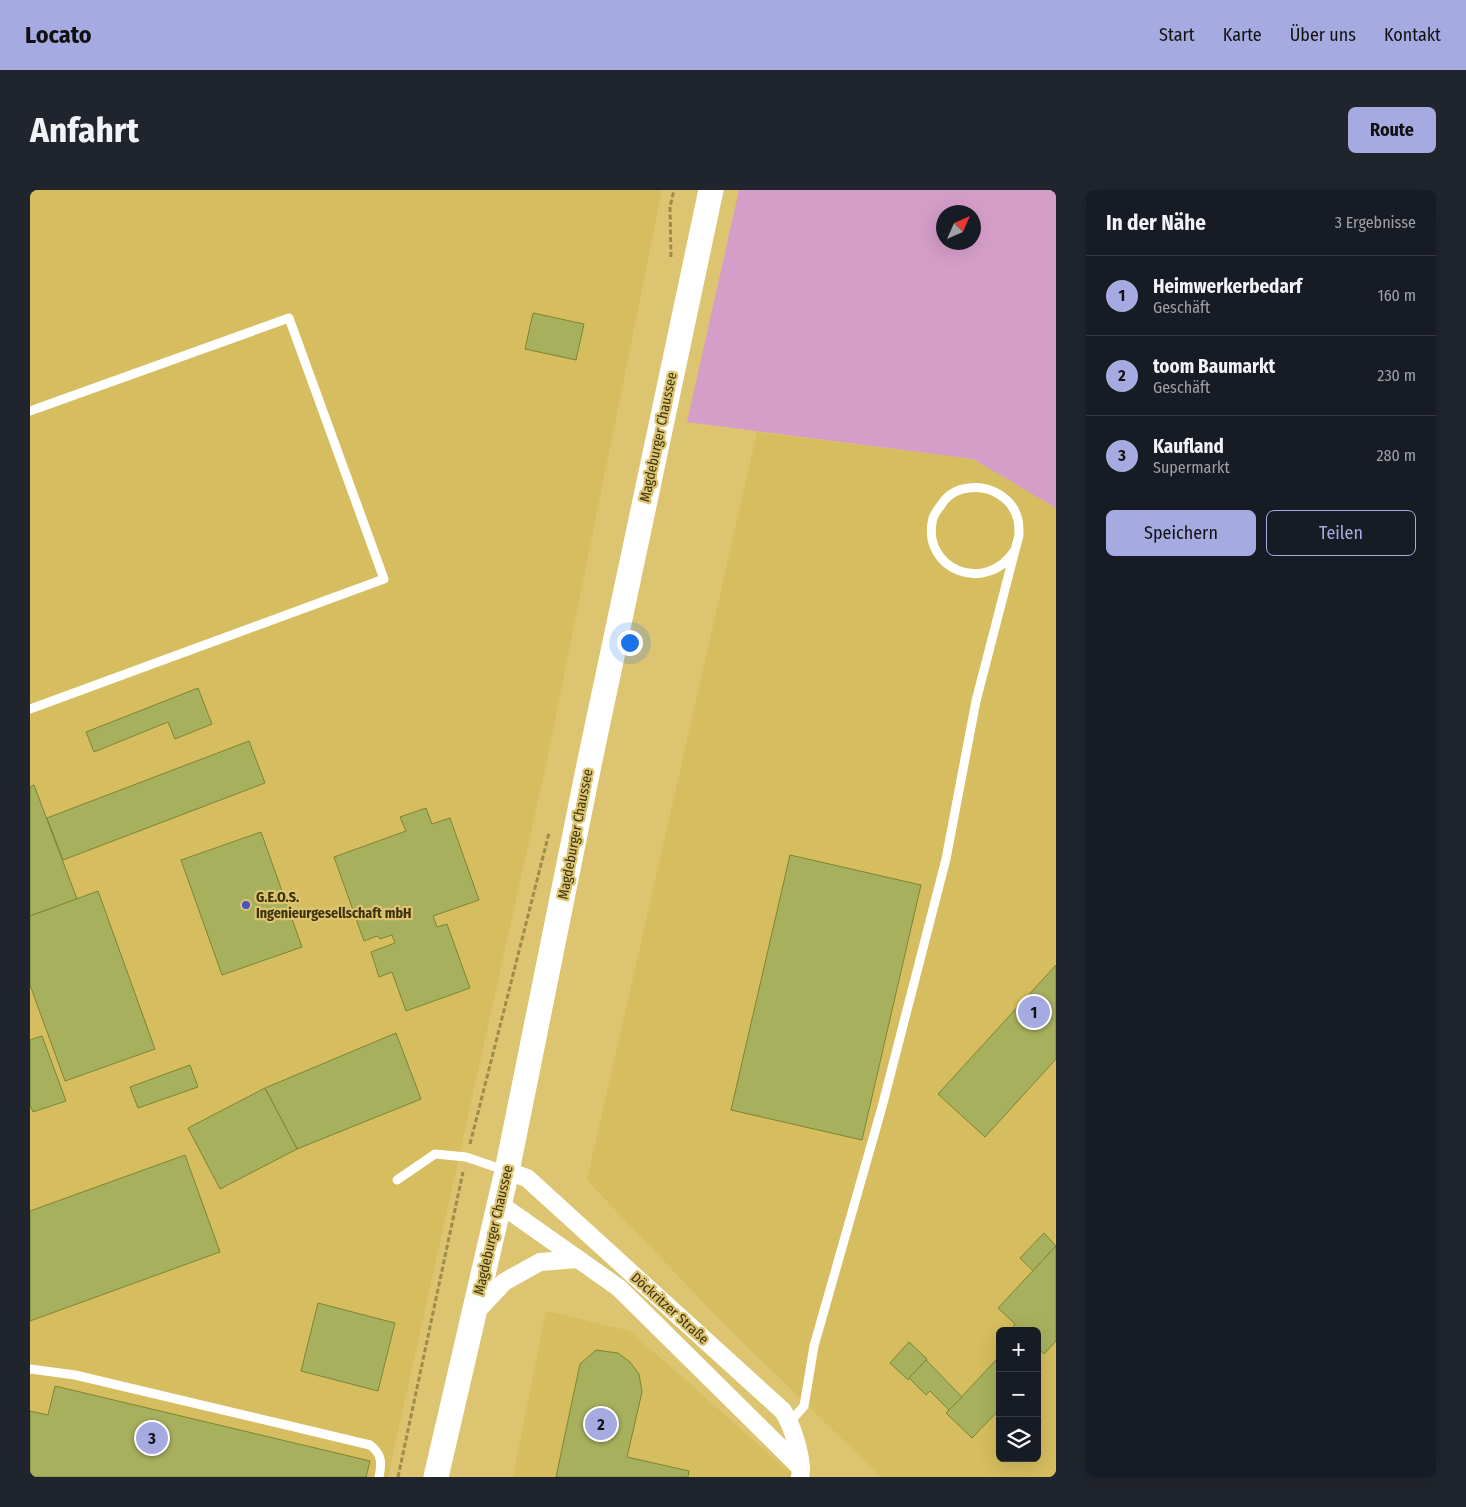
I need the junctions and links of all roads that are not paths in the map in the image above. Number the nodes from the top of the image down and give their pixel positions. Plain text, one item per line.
1 (711, 190) edge
2 (30, 411) edge
3 (1015, 550) junction
4 (30, 709) edge
5 (507, 1171) junction
6 (397, 1180) dead end
7 (500, 1204) junction
8 (578, 1259) junction
9 (474, 1314) junction
10 (30, 1369) edge
11 (790, 1422) junction
12 (804, 1474) edge
13 (378, 1477) edge
14 (436, 1477) edge

1 - 5 main road, Magdeburger Chaussee
2 - 4 lane
3 - 3 lane
3 - 11 lane
5 - 6 lane
5 - 7 main road, Magdeburger Chaussee
5 - 11 street, Döckritzer Straße
7 - 8 street, Döckritzer Straße
7 - 9 main road, Magdeburger Chaussee
8 - 9 street
8 - 12 street, Döckritzer Straße
9 - 14 main road, Magdeburger Chaussee
10 - 13 lane
11 - 12 street, Döckritzer Straße

